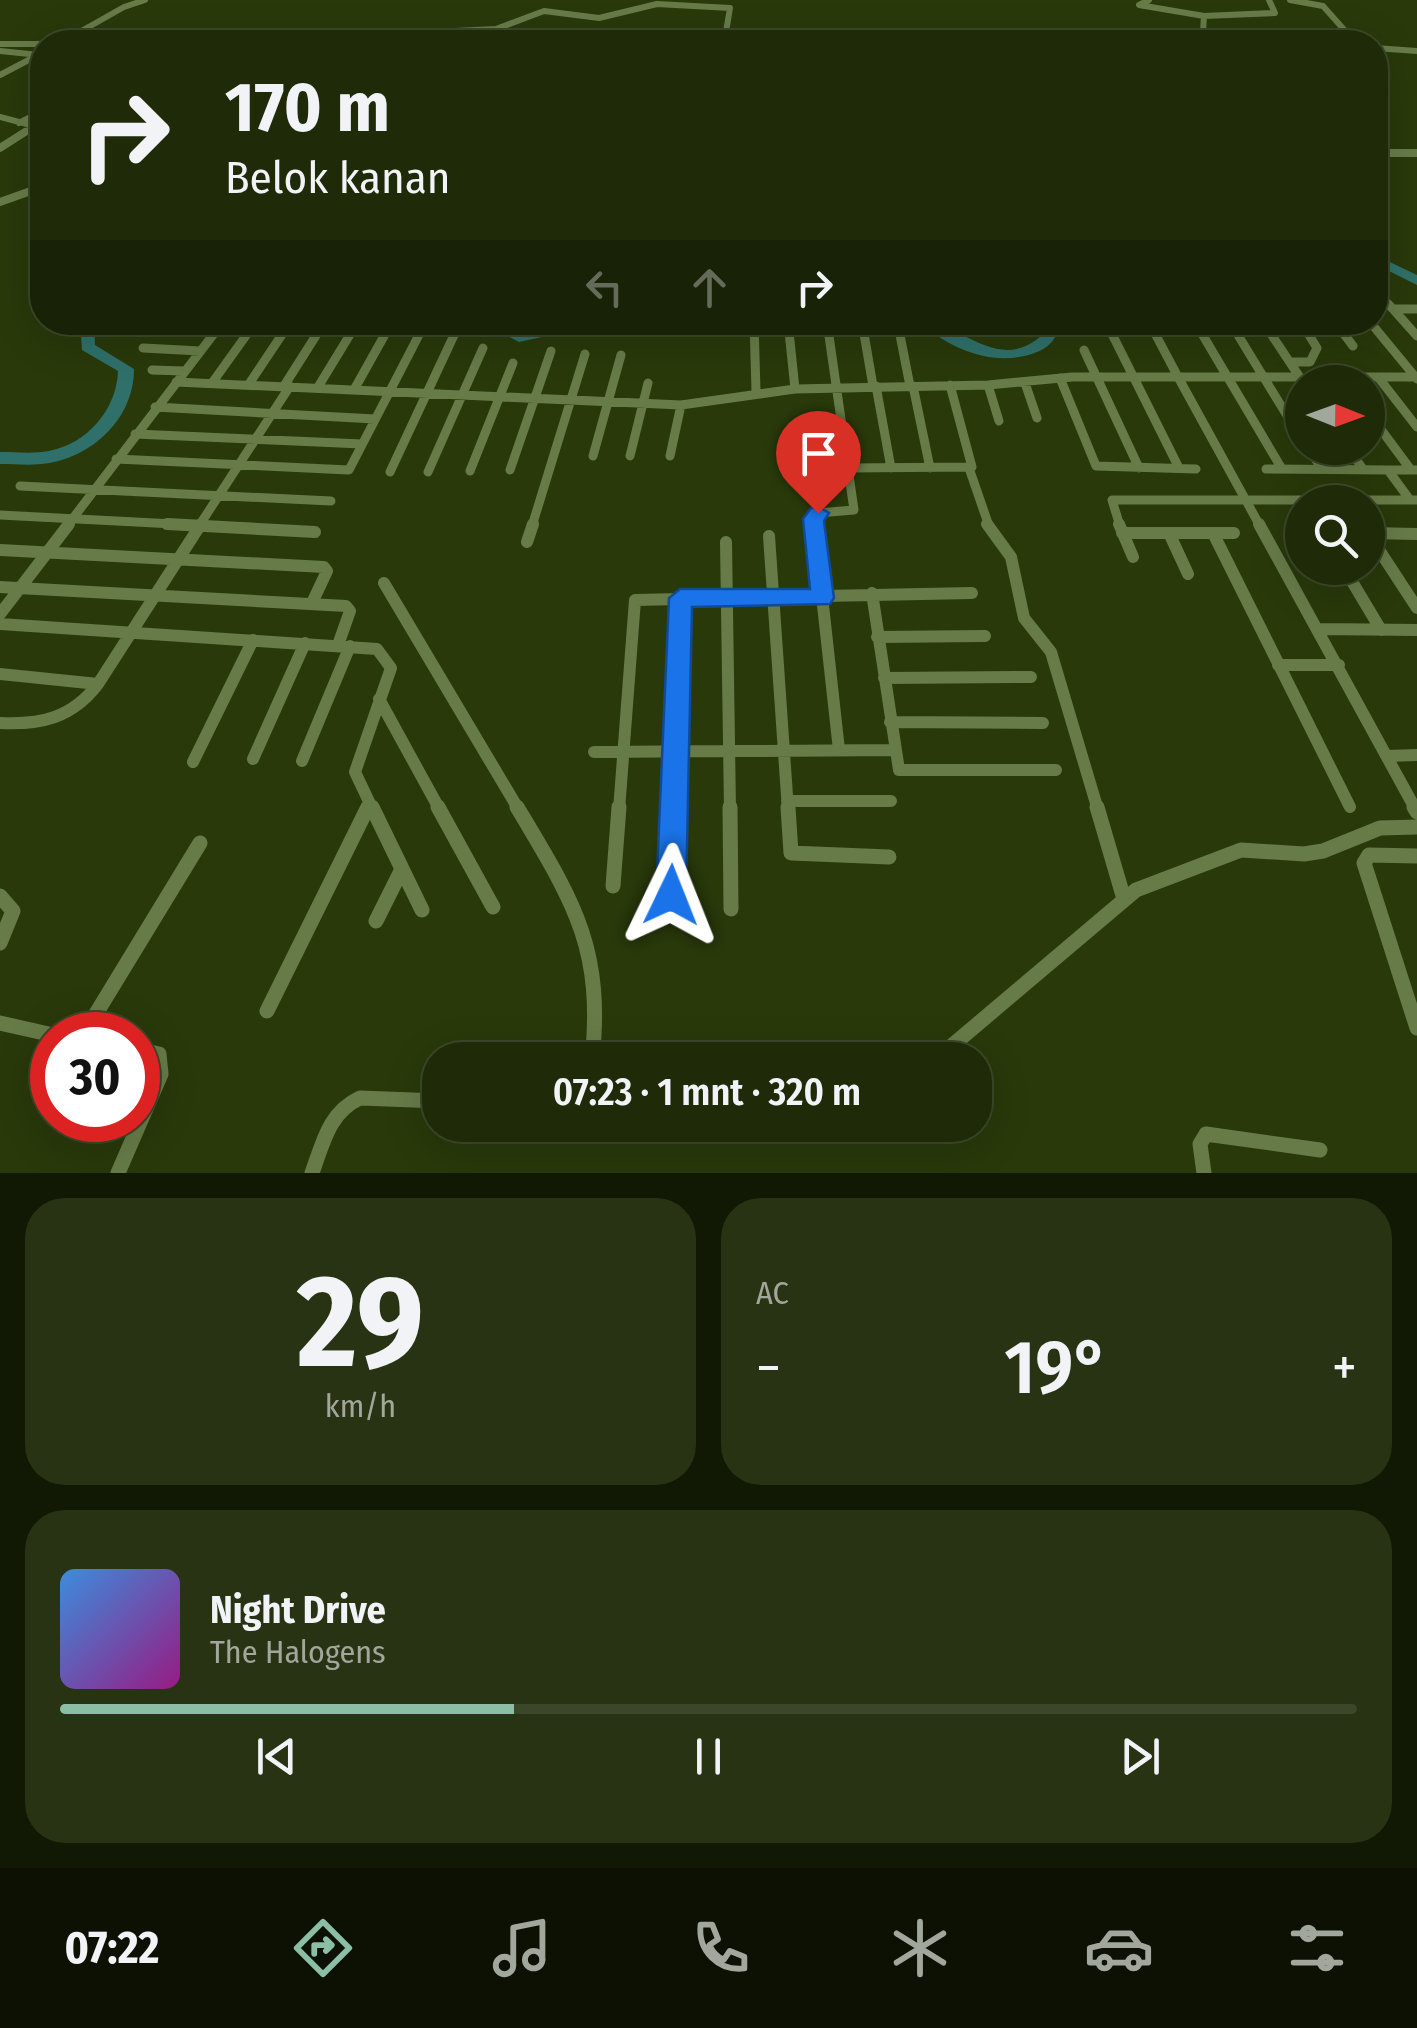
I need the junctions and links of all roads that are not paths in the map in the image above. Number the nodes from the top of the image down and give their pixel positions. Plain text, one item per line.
1 (145, 0) edge
2 (1149, 0) edge
3 (1269, 0) edge
4 (1290, 0) edge
5 (546, 2) edge
6 (543, 11) junction
7 (1204, 16) junction
8 (86, 30) edge
9 (488, 30) edge
10 (727, 30) edge
11 (1203, 30) edge
12 (1345, 30) edge
13 (30, 45) edge
14 (0, 47) edge
15 (1388, 49) edge
16 (1417, 51) edge
17 (30, 52) edge
18 (30, 60) edge
19 (0, 75) edge
20 (0, 117) edge
21 (30, 117) edge
22 (19, 122) junction
23 (30, 125) edge
24 (30, 132) edge
25 (0, 148) edge
26 (1417, 152) edge
27 (1388, 153) edge
28 (30, 191) edge
29 (0, 202) edge
30 (1388, 303) edge
31 (1393, 309) junction
32 (1417, 309) edge
33 (213, 335) edge
34 (246, 335) edge
35 (282, 335) edge
36 (317, 335) edge
37 (350, 335) edge
38 (385, 335) edge
39 (419, 335) edge
40 (454, 335) edge
41 (754, 335) edge
42 (789, 335) edge
43 (828, 335) edge
44 (864, 335) edge
45 (900, 335) edge
46 (1113, 335) edge
47 (1157, 335) edge
48 (1202, 335) edge
49 (1238, 335) edge
50 (1272, 335) edge
51 (1309, 335) edge
52 (1344, 335) edge
53 (1381, 335) edge
54 (1417, 336) edge
55 (1353, 346) dead end
56 (143, 348) dead end
57 (483, 348) dead end
58 (1084, 350) dead end
59 (200, 351) junction
60 (551, 352) dead end
61 (586, 354) dead end
62 (620, 355) dead end
63 (1290, 362) junction
64 (513, 363) dead end
65 (1292, 365) edge
66 (152, 370) dead end
67 (184, 372) junction
68 (1096, 376) junction
69 (1134, 376) junction
70 (1226, 376) junction
71 (1178, 377) junction
72 (1262, 377) junction
73 (1060, 378) junction
74 (1385, 378) edge
75 (1417, 378) edge
76 (1285, 379) edge
77 (176, 382) junction
78 (212, 383) junction
79 (648, 383) dead end
80 (1024, 383) junction
81 (249, 384) junction
82 (950, 385) junction
83 (988, 385) junction
84 (287, 386) junction
85 (874, 386) junction
86 (912, 386) junction
87 (318, 387) junction
88 (1385, 387) edge
89 (356, 388) junction
90 (836, 388) junction
91 (390, 389) junction
92 (795, 389) junction
93 (428, 391) junction
94 (756, 391) junction
95 (463, 393) junction
96 (500, 395) junction
97 (535, 397) junction
98 (572, 399) junction
99 (608, 401) junction
100 (643, 402) junction
101 (681, 404) junction
102 (155, 407) junction
103 (273, 413) junction
104 (1285, 413) edge
105 (1037, 418) dead end
106 (375, 419) junction
107 (999, 421) dead end
108 (1417, 427) edge
109 (1385, 433) edge
110 (135, 434) junction
111 (256, 439) junction
112 (362, 444) junction
113 (593, 456) dead end
114 (630, 456) dead end
115 (670, 456) dead end
116 (116, 459) junction
117 (1319, 465) edge
118 (1360, 465) edge
119 (239, 466) junction
120 (848, 468) junction
121 (891, 468) junction
122 (930, 468) junction
123 (968, 468) junction
124 (1139, 468) junction
125 (1179, 468) junction
126 (1196, 468) dead end
127 (1266, 469) dead end
128 (1282, 469) junction
129 (1322, 469) junction
130 (1363, 469) junction
131 (510, 470) dead end
132 (1388, 470) junction
133 (1414, 470) edge
134 (470, 471) dead end
135 (390, 472) dead end
136 (428, 472) dead end
137 (20, 486) dead end
138 (94, 489) junction
139 (220, 496) junction
140 (1246, 500) junction
141 (1414, 500) edge
142 (331, 501) dead end
143 (0, 515) edge
144 (71, 519) junction
145 (201, 526) junction
146 (315, 532) dead end
147 (1122, 533) junction
148 (1169, 533) junction
149 (1213, 533) junction
150 (1234, 533) dead end
151 (770, 536) dead end
152 (1416, 536) edge
153 (527, 542) dead end
154 (726, 542) dead end
155 (0, 550) edge
156 (46, 552) junction
157 (1133, 557) dead end
158 (180, 559) junction
159 (1188, 574) dead end
160 (384, 584) dead end
161 (1354, 585) edge
162 (0, 586) edge
163 (19, 588) junction
164 (872, 593) junction
165 (972, 593) dead end
166 (157, 595) junction
167 (680, 598) junction
168 (726, 598) junction
169 (774, 598) junction
170 (822, 598) junction
171 (312, 603) junction
172 (1417, 608) edge
173 (0, 614) edge
174 (0, 624) edge
175 (1320, 629) junction
176 (1381, 630) junction
177 (1417, 630) edge
178 (133, 633) junction
179 (986, 636) dead end
180 (877, 637) junction
181 (253, 640) junction
182 (306, 643) junction
183 (344, 646) junction
184 (1340, 664) junction
185 (1278, 666) junction
186 (0, 674) edge
187 (1031, 677) dead end
188 (884, 678) junction
189 (98, 684) junction
190 (379, 700) junction
191 (890, 722) junction
192 (0, 723) edge
193 (1044, 723) dead end
194 (784, 750) junction
195 (839, 750) junction
196 (894, 750) junction
197 (676, 751) junction
198 (729, 751) junction
199 (594, 752) dead end
200 (623, 752) junction
201 (1417, 755) edge
202 (1388, 756) junction
203 (253, 759) dead end
204 (302, 761) dead end
205 (194, 762) dead end
206 (1056, 770) dead end
207 (787, 801) junction
208 (891, 801) dead end
209 (370, 804) junction
210 (1350, 807) dead end
211 (1417, 812) edge
212 (1417, 827) edge
213 (200, 842) dead end
214 (889, 856) dead end
215 (1417, 856) edge
216 (402, 869) junction
217 (613, 886) dead end
218 (671, 895) dead end
219 (0, 896) edge
220 (1124, 899) junction
221 (493, 908) dead end
222 (732, 909) dead end
223 (422, 910) dead end
224 (376, 921) dead end
225 (0, 942) edge
226 (267, 1011) dead end
227 (97, 1012) edge
228 (0, 1023) edge
229 (1417, 1028) edge
230 (30, 1030) edge
231 (594, 1042) edge
232 (957, 1042) edge
233 (422, 1100) edge
234 (131, 1142) edge
235 (1320, 1150) dead end
236 (118, 1173) edge
237 (312, 1173) edge
238 (1204, 1173) edge

1 - 8 street
2 - 7 street
3 - 7 street
4 - 12 street
5 - 6 street
6 - 9 street
6 - 10 street
7 - 11 street
13 - 14 street
14 - 17 street
15 - 16 street
18 - 19 street
20 - 22 street
21 - 22 street
22 - 23 street
24 - 25 street
26 - 27 street
28 - 29 street
30 - 31 street
31 - 32 street
31 - 54 street
33 - 59 street
34 - 78 street
35 - 81 street
36 - 84 street
37 - 87 street
38 - 89 street
39 - 91 street
40 - 93 street
41 - 94 street
42 - 92 street
43 - 90 street
44 - 85 street
45 - 86 street
46 - 69 street
47 - 71 street
48 - 70 street
49 - 72 street
50 - 63 street
51 - 63 street
52 - 55 street
53 - 75 street
56 - 59 street
57 - 95 street
58 - 68 street
59 - 67 street
60 - 97 street
61 - 98 street
62 - 99 street
63 - 65 street
64 - 96 street
66 - 67 street
67 - 77 street
68 - 69 street
68 - 73 street
68 - 124 street
69 - 71 street
69 - 125 street
70 - 71 street
70 - 72 street
70 - 128 street
71 - 140 street
72 - 76 street
72 - 104 street
73 - 80 street
73 - 124 street
74 - 75 street
77 - 78 street
77 - 102 street
78 - 81 street
79 - 100 street
80 - 83 street
80 - 105 street
81 - 84 street
82 - 83 street
82 - 86 street
82 - 123 street
83 - 107 street
84 - 87 street
84 - 103 street
85 - 86 street
85 - 90 street
85 - 121 street
86 - 122 street
87 - 89 street
88 - 108 street
89 - 91 street
90 - 92 street
90 - 120 street
91 - 93 street
91 - 106 street
92 - 94 street
93 - 95 street
93 - 135 street
94 - 101 street
95 - 96 street
95 - 136 street
96 - 97 street
96 - 134 street
97 - 98 street
97 - 131 street
98 - 99 street
98 - 153 street
99 - 100 street
99 - 113 street
100 - 101 street
100 - 114 street
101 - 115 street
102 - 103 street
102 - 110 street
103 - 106 street
103 - 111 street
106 - 112 street
109 - 133 street
110 - 111 street
110 - 116 street
111 - 112 street
111 - 119 street
112 - 119 street
116 - 119 street
116 - 138 street
117 - 129 street
118 - 130 street
119 - 139 street
120 - 121 street
120 - 170 street
121 - 122 street
122 - 123 street
123 - 220 street
124 - 125 street
125 - 126 street
127 - 128 street
128 - 129 street
129 - 130 street
130 - 132 street
132 - 133 street
132 - 141 street
137 - 138 street
138 - 139 street
138 - 144 street
139 - 142 street
139 - 145 street
140 - 141 street
140 - 147 street
140 - 175 street
143 - 144 street
144 - 145 street
144 - 156 street
145 - 146 street
145 - 158 street
147 - 148 street
147 - 157 street
148 - 149 street
148 - 159 street
149 - 150 street
149 - 185 street
151 - 169 street
152 - 172 street
154 - 168 street
155 - 156 street
156 - 158 street
156 - 163 street
158 - 166 street
158 - 171 street
160 - 231 street
161 - 176 street
162 - 163 street
163 - 166 street
163 - 173 street
164 - 165 street
164 - 170 street
164 - 180 street
166 - 171 street
166 - 178 street
167 - 168 street
167 - 197 street
167 - 200 street
168 - 169 street
168 - 198 street
169 - 170 street
169 - 194 street
170 - 195 street
171 - 183 street
174 - 178 street
175 - 176 street
175 - 184 street
176 - 177 street
178 - 181 street
178 - 189 street
179 - 180 street
180 - 188 street
181 - 182 street
181 - 205 street
182 - 183 street
182 - 203 street
183 - 190 street
183 - 204 street
184 - 185 street
184 - 202 street
185 - 210 street
186 - 189 street
187 - 188 street
188 - 191 street
189 - 192 street
190 - 209 street
190 - 221 street
191 - 193 street
191 - 196 street
194 - 195 street
194 - 198 street
194 - 207 street
195 - 196 street
196 - 206 street
197 - 198 street
197 - 200 street
197 - 218 street
198 - 222 street
199 - 200 street
200 - 217 street
201 - 202 street
202 - 211 street
207 - 208 street
207 - 214 street
209 - 216 street
209 - 226 street
212 - 220 street
213 - 227 street
215 - 229 street
216 - 223 street
216 - 224 street
219 - 225 street
220 - 232 street
228 - 230 street
233 - 237 street
234 - 236 street
235 - 238 street

